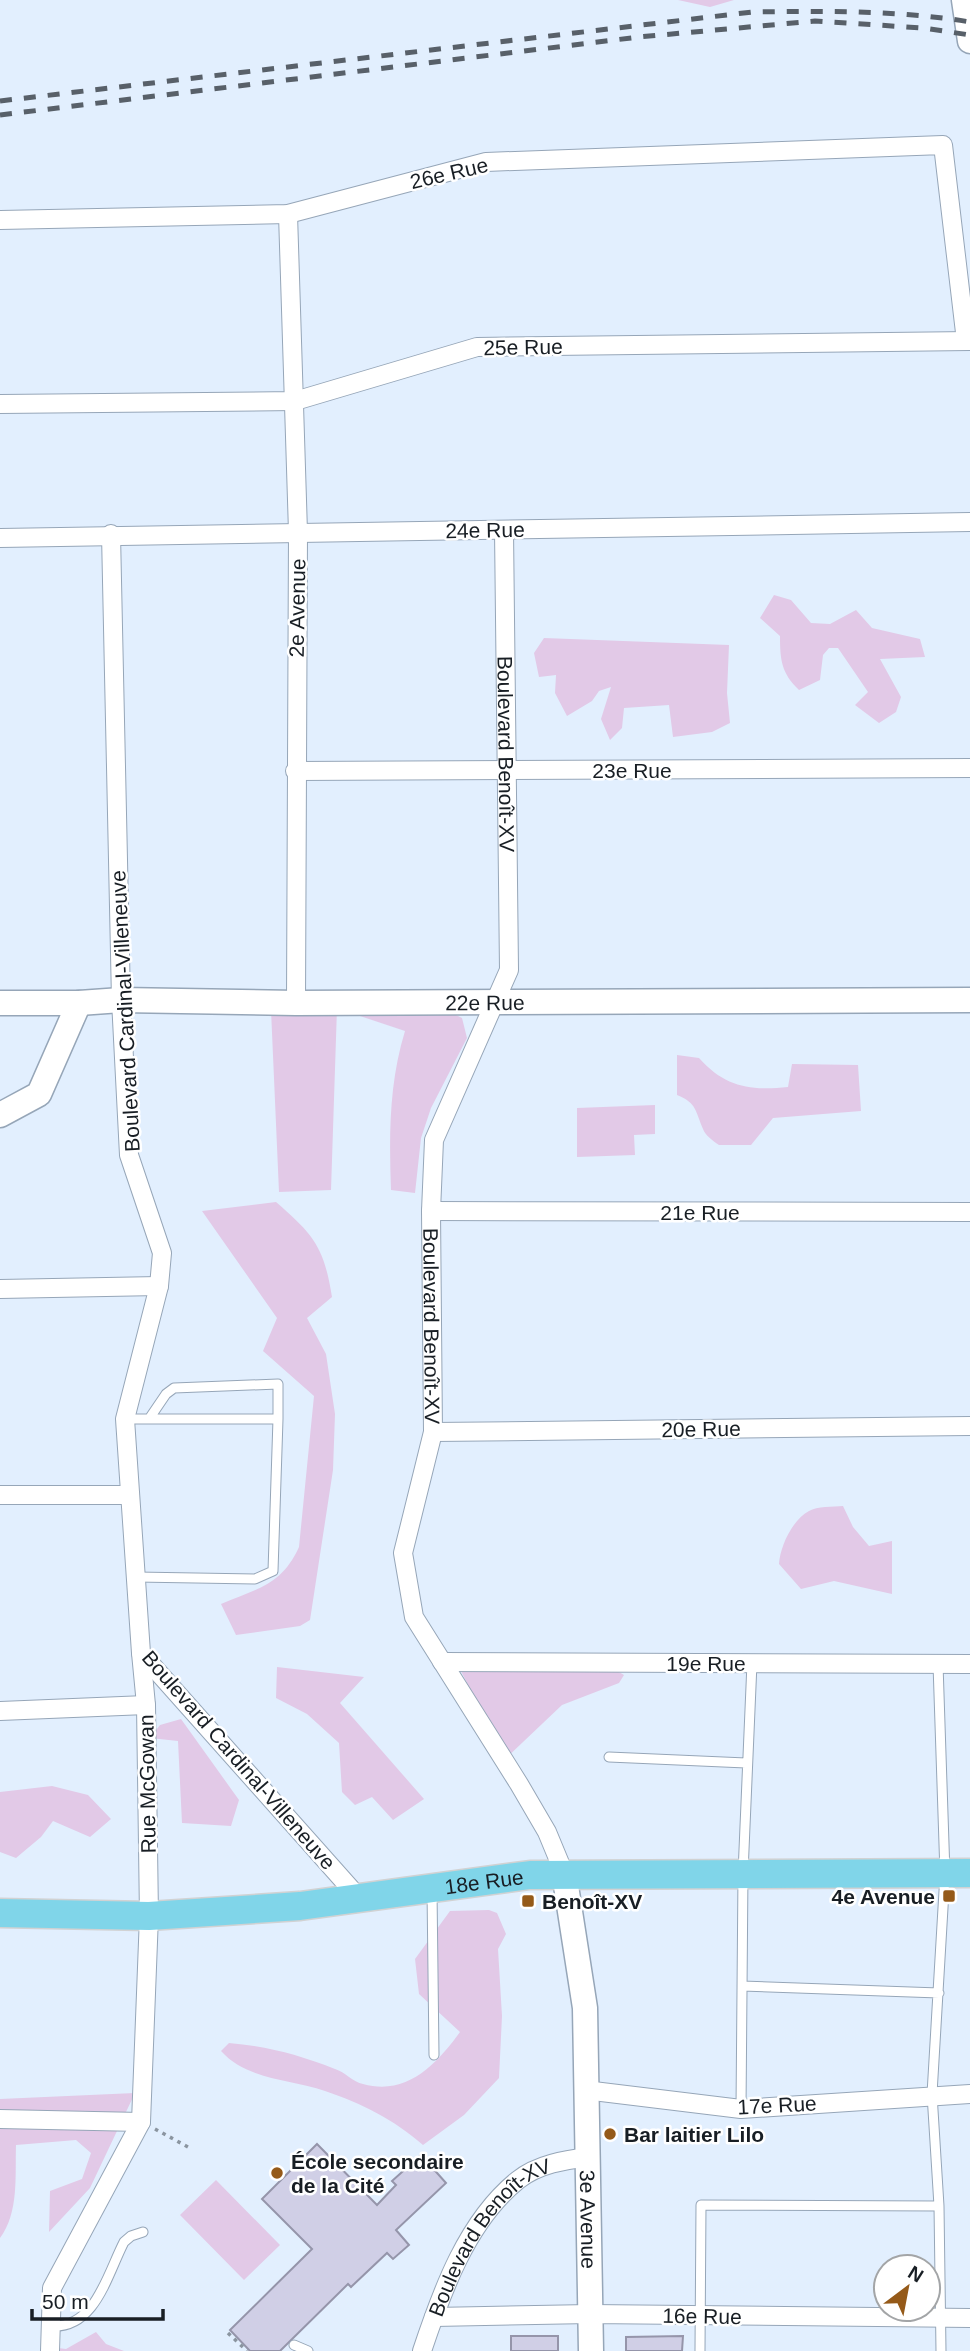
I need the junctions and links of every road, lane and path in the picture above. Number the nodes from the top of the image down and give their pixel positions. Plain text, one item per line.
1 (964, 0) edge
2 (970, 41) edge
3 (288, 214) junction
4 (0, 220) edge
5 (968, 341) edge
6 (295, 401) junction
7 (0, 404) edge
8 (970, 522) edge
9 (504, 530) junction
10 (298, 532) junction
11 (111, 534) junction
12 (0, 538) edge
13 (970, 768) edge
14 (505, 771) junction
15 (295, 772) junction
16 (121, 1000) junction
17 (970, 1000) edge
18 (494, 1002) junction
19 (0, 1003) edge
20 (79, 1003) junction
21 (296, 1003) junction
22 (0, 1115) edge
23 (431, 1211) junction
24 (970, 1212) edge
25 (159, 1286) junction
26 (0, 1289) edge
27 (125, 1419) junction
28 (149, 1419) junction
29 (278, 1419) junction
30 (970, 1426) edge
31 (433, 1432) junction
32 (0, 1495) edge
33 (130, 1495) junction
34 (136, 1577) junction
35 (141, 1653) junction
36 (442, 1662) junction
37 (752, 1663) junction
38 (938, 1664) junction
39 (970, 1664) edge
40 (146, 1705) junction
41 (0, 1711) edge
42 (609, 1757) dead end
43 (746, 1763) junction
44 (564, 1873) junction
45 (743, 1873) junction
46 (958, 1873) edge
47 (432, 1888) junction
48 (359, 1898) junction
49 (0, 1913) edge
50 (149, 1916) junction
51 (742, 1986) junction
52 (939, 1993) junction
53 (434, 2055) dead end
54 (584, 2090) junction
55 (932, 2094) junction
56 (970, 2094) edge
57 (741, 2109) junction
58 (0, 2119) edge
59 (141, 2122) junction
60 (188, 2147) dead end
61 (589, 2157) junction
62 (939, 2206) junction
63 (143, 2232) dead end
64 (940, 2253) edge
65 (590, 2314) junction
66 (699, 2316) junction
67 (434, 2317) junction
68 (872, 2318) edge
69 (970, 2318) edge
70 (942, 2319) edge
71 (941, 2323) edge
72 (51, 2326) junction
73 (228, 2333) dead end
74 (294, 2345) dead end
75 (50, 2351) edge
76 (247, 2351) edge
77 (308, 2351) edge
78 (422, 2351) edge
79 (591, 2351) edge
80 (699, 2351) edge
81 (941, 2351) edge

1 - 2 street
3 - 4 street, 26e Rue
3 - 5 street, 26e Rue
3 - 6 street, 2e Avenue
5 - 6 street, 25e Rue
6 - 7 street, 25e Rue
6 - 10 street, 2e Avenue
8 - 9 street, 24e Rue
9 - 10 street, 24e Rue
9 - 14 street, Boulevard Benoît-XV
10 - 11 street, 24e Rue
10 - 15 street, 2e Avenue
11 - 12 street, 24e Rue
11 - 16 street, Boulevard Cardinal-Villeneuve
13 - 14 street, 23e Rue
14 - 15 street, 23e Rue
14 - 18 street, Boulevard Benoît-XV
15 - 21 street, 2e Avenue
16 - 20 street, 22e Rue
16 - 21 street, 22e Rue
16 - 25 street, Boulevard Cardinal-Villeneuve
17 - 18 street, 22e Rue
18 - 21 street, 22e Rue
18 - 23 street, Boulevard Benoît-XV
19 - 20 street, 22e Rue
20 - 22 street
23 - 24 street, 21e Rue
23 - 31 street, Boulevard Benoît-XV
25 - 26 street
25 - 27 street, Boulevard Cardinal-Villeneuve
27 - 28 lane
27 - 33 street, Boulevard Cardinal-Villeneuve
28 - 29 lane
28 - 29 lane
29 - 34 lane
30 - 31 street, 20e Rue
31 - 36 street, Boulevard Benoît-XV
32 - 33 street
33 - 34 street, Boulevard Cardinal-Villeneuve
34 - 35 street, Boulevard Cardinal-Villeneuve
35 - 40 street, Rue McGowan
35 - 48 street, Boulevard Cardinal-Villeneuve
36 - 37 street, 19e Rue
36 - 44 street, Boulevard Benoît-XV
37 - 38 street, 19e Rue
37 - 43 lane
38 - 39 street, 19e Rue
38 - 46 lane
40 - 41 street
40 - 50 street, Rue McGowan
42 - 43 lane
43 - 45 lane
44 - 45 main road, 18e Rue
44 - 47 main road, 18e Rue
44 - 54 street, Boulevard Benoît-XV
45 - 46 main road, 18e Rue
45 - 51 lane
46 - 52 lane
47 - 48 main road, 18e Rue
47 - 53 lane
48 - 50 main road, 18e Rue
49 - 50 main road, 18e Rue
50 - 59 street
51 - 52 lane
51 - 57 lane
52 - 55 lane
54 - 57 street, 17e Rue
54 - 61 street, 3e Avenue
55 - 56 street, 17e Rue
55 - 57 street, 17e Rue
55 - 62 lane
58 - 59 street
59 - 60 path
59 - 72 street
61 - 65 street, 3e Avenue
61 - 67 street, Boulevard Benoît-XV
62 - 64 lane
62 - 66 lane
63 - 72 lane
65 - 66 street, 16e Rue
65 - 67 street, 16e Rue
65 - 79 street, 3e Avenue
66 - 68 street, 16e Rue
66 - 80 lane
67 - 78 street, Boulevard Benoît-XV
69 - 70 street, 16e Rue
71 - 81 lane
72 - 75 street
73 - 76 path
74 - 77 lane

